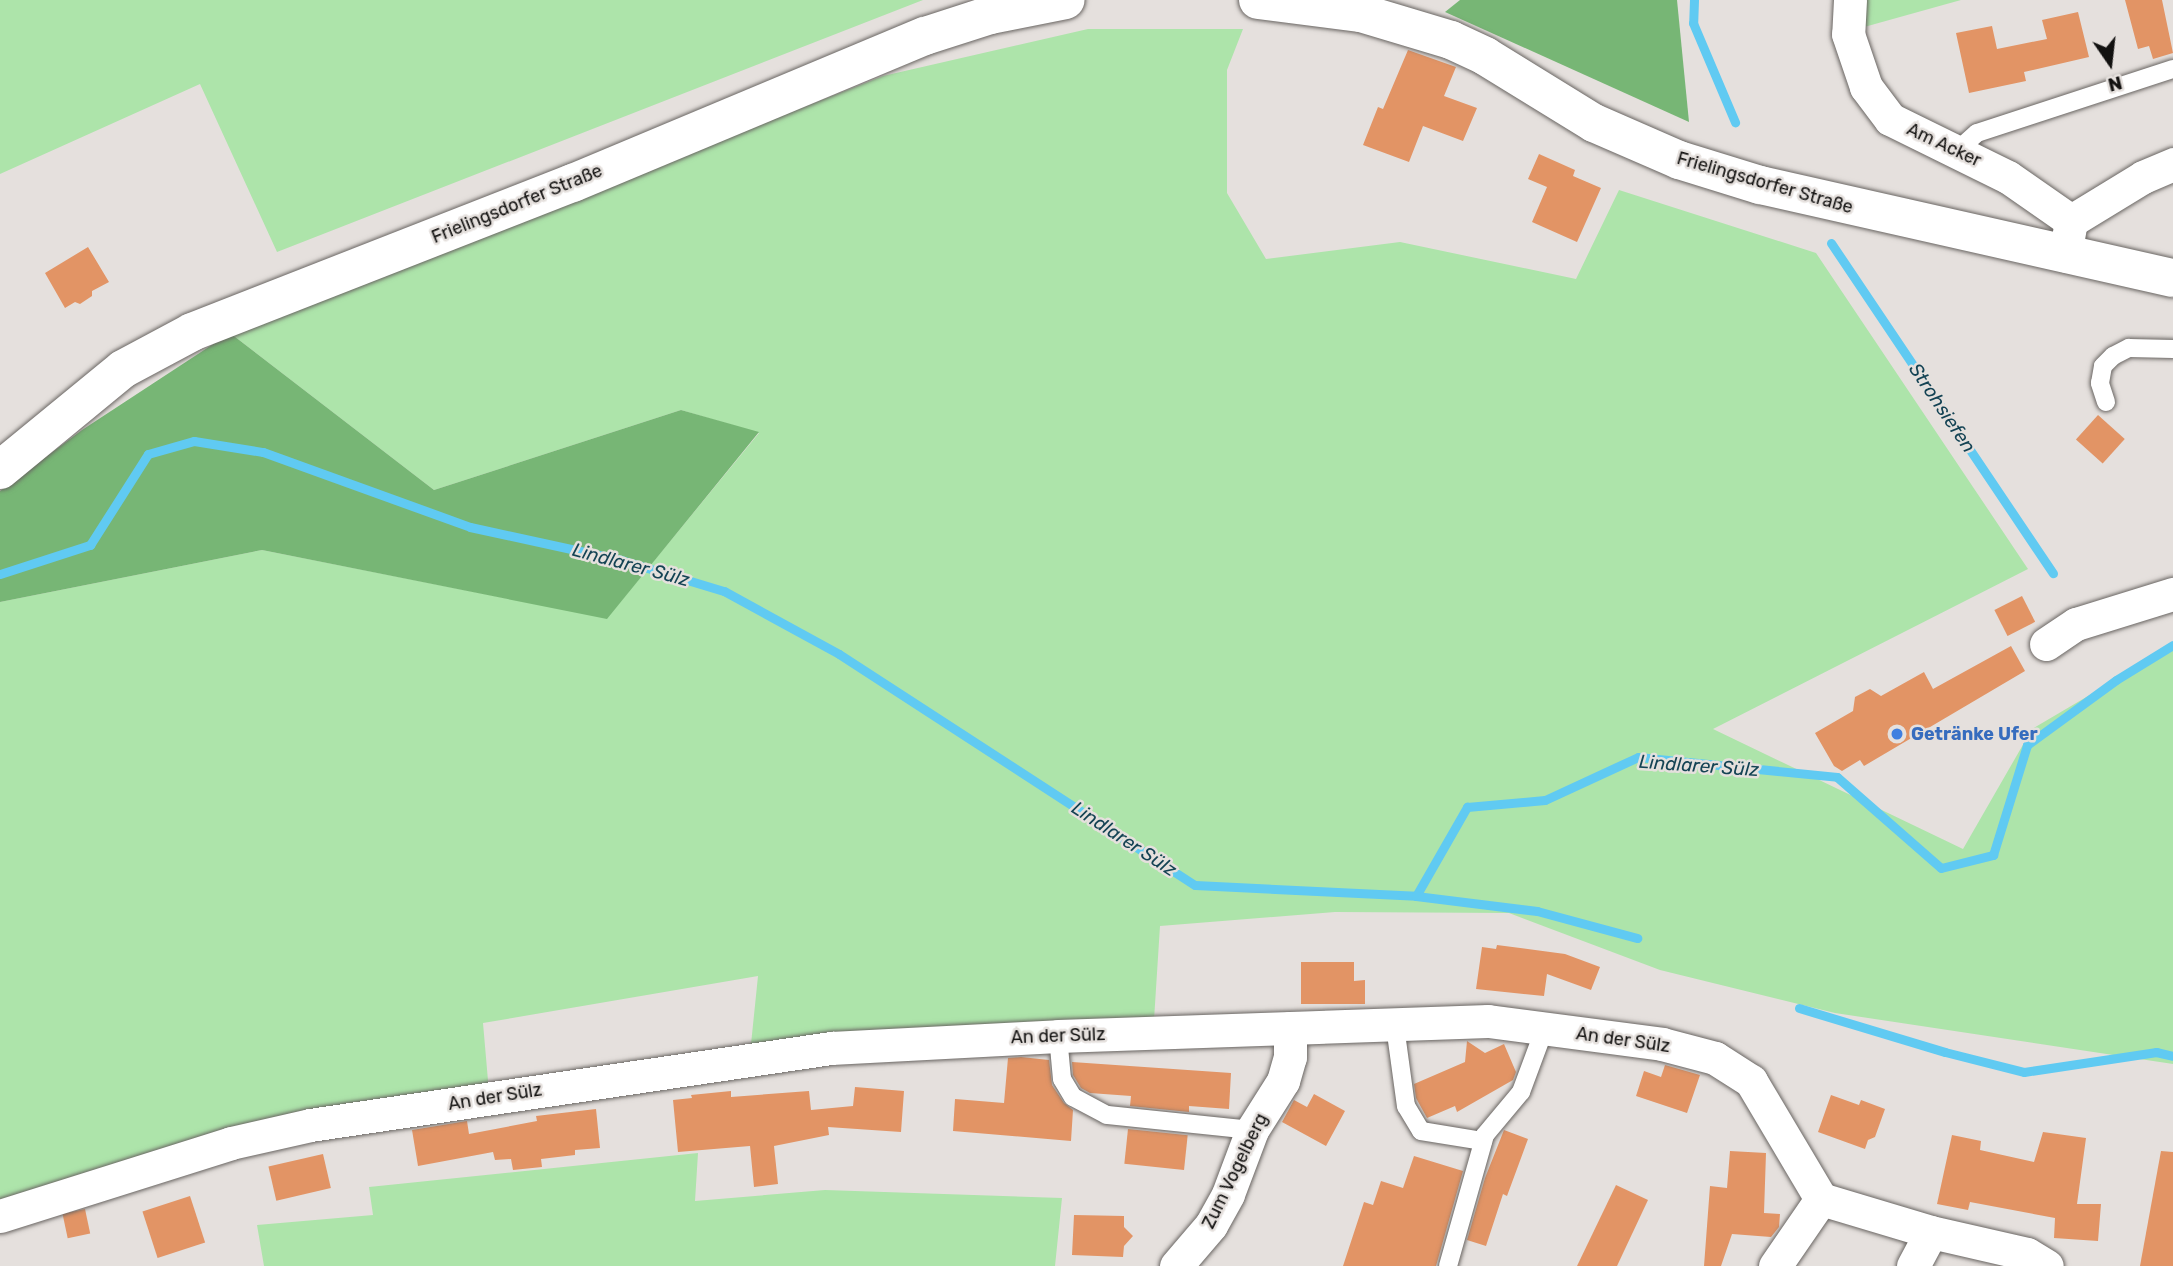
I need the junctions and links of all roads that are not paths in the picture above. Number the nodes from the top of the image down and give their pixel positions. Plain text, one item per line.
1 (1066, 0) edge
2 (1258, 0) edge
3 (1850, 0) edge
4 (2173, 69) edge
5 (1958, 150) junction
6 (2173, 164) edge
7 (2068, 238) junction
8 (2173, 278) edge
9 (2173, 349) edge
10 (2106, 402) dead end
11 (0, 470) edge
12 (2173, 594) edge
13 (2046, 644) dead end
14 (1395, 1026) junction
15 (1290, 1028) junction
16 (1544, 1030) junction
17 (1058, 1036) junction
18 (1252, 1130) junction
19 (1483, 1141) junction
20 (1821, 1199) junction
21 (0, 1216) edge
22 (1931, 1232) junction
23 (1177, 1266) edge
24 (1448, 1266) edge
25 (1775, 1266) edge
26 (1913, 1266) edge
27 (2047, 1266) edge

1 - 11 main road, Frielingsdorfer Straße
2 - 7 main road, Frielingsdorfer Straße
3 - 5 street, Am Acker
4 - 5 lane
5 - 7 street, Am Acker
6 - 7 street
7 - 8 main road, Frielingsdorfer Straße
9 - 10 lane
12 - 13 street
14 - 15 street, An der Sülz
14 - 16 street, An der Sülz
14 - 19 lane
15 - 17 street, An der Sülz
15 - 18 street, Zum Vogelberg
16 - 19 lane
16 - 20 street, An der Sülz
17 - 18 lane
17 - 21 street, An der Sülz
18 - 23 street, Zum Vogelberg
19 - 24 lane
20 - 22 street
20 - 25 street
22 - 26 street
22 - 27 street

